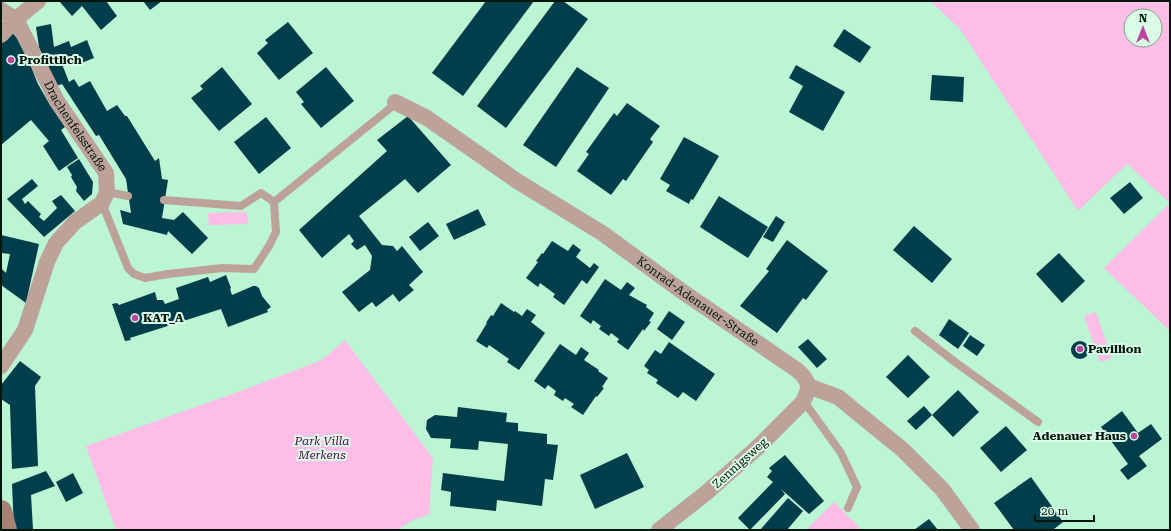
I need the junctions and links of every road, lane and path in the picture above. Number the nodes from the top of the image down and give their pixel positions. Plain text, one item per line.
1 (38, 1) edge
2 (1, 10) edge
3 (16, 19) junction
4 (1, 35) edge
5 (395, 102) joint
6 (128, 196) dead end
7 (105, 197) junction
8 (164, 200) dead end
9 (274, 202) junction
10 (915, 331) dead end
11 (1, 366) edge
12 (808, 386) junction
13 (802, 403) junction
14 (1038, 422) dead end
15 (848, 508) dead end
16 (1, 511) edge
17 (6, 530) edge
18 (659, 530) edge
19 (972, 530) edge

1 - 3 street
2 - 3 street
3 - 4 street
3 - 7 street, Drachenfelsstraße
5 - 9 lane
5 - 12 street, Konrad-Adenauer-Straße
6 - 7 lane
7 - 9 lane
7 - 11 street
8 - 9 lane
10 - 14 lane
12 - 13 street, Zennigsweg
12 - 19 street
13 - 15 lane
13 - 18 street, Zennigsweg
16 - 17 main road

